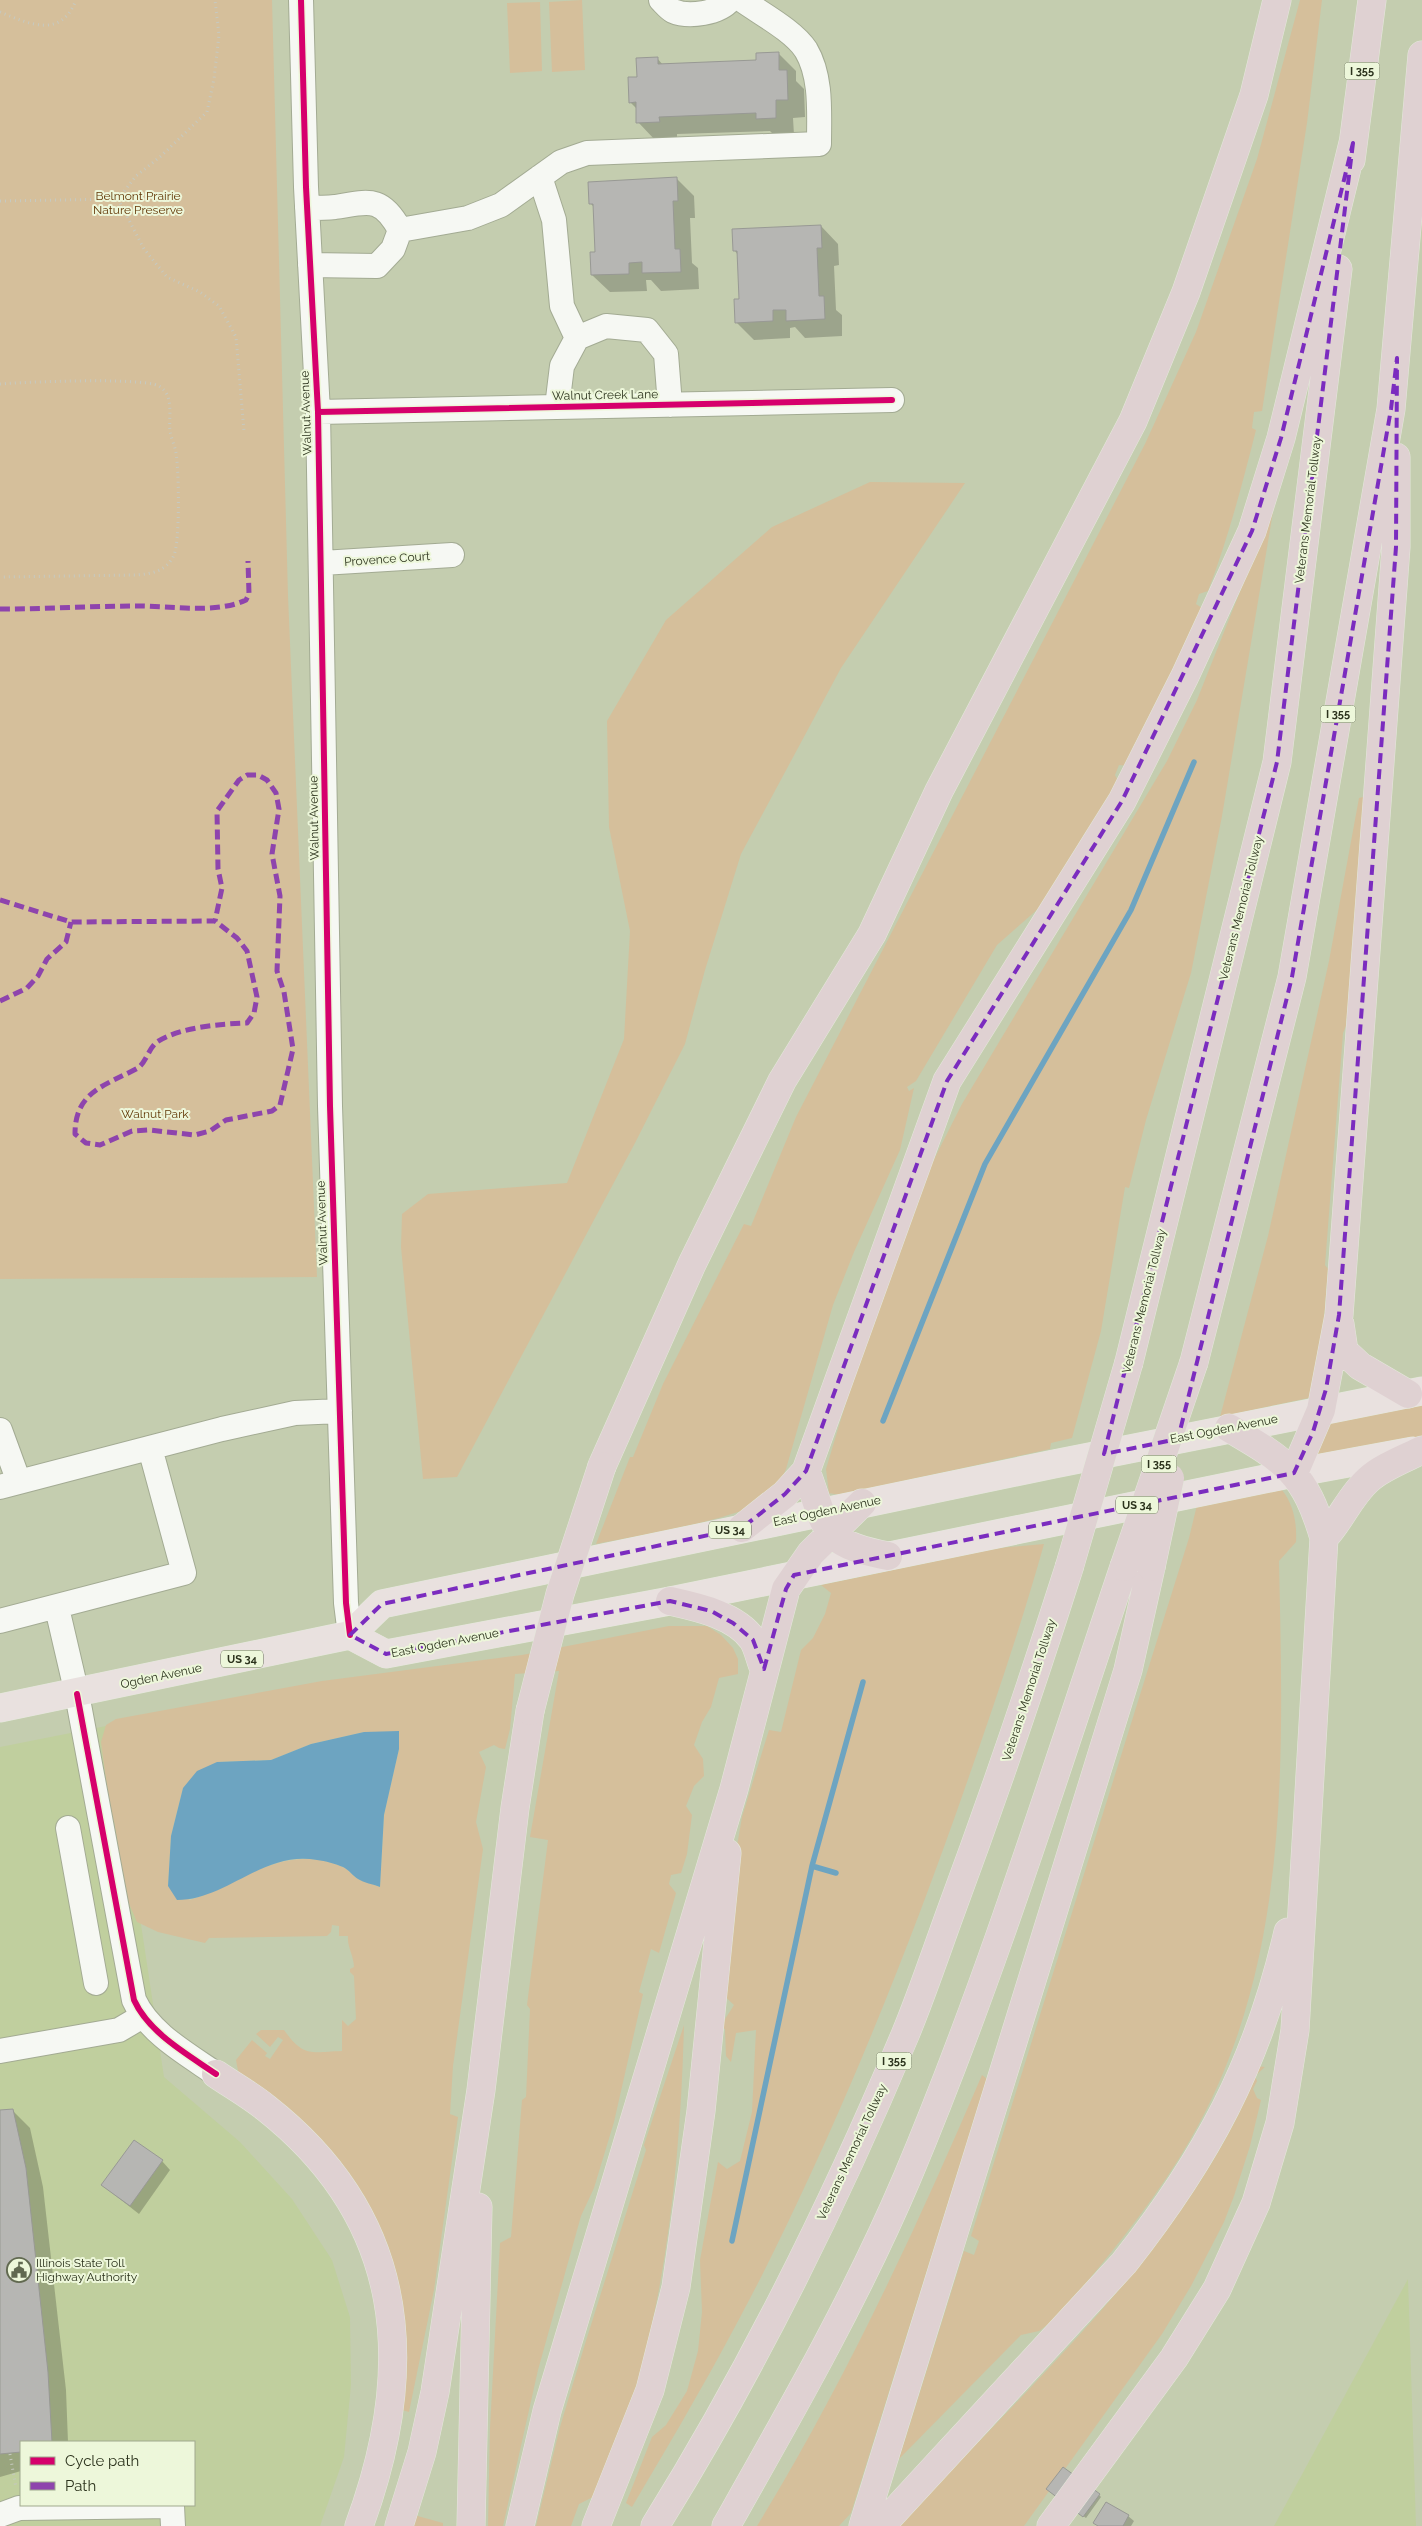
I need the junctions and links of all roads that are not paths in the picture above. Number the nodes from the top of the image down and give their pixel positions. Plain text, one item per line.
1 (301, 0) edge
2 (661, 0) edge
3 (730, 0) edge
4 (742, 0) edge
5 (1276, 0) edge
6 (1372, 0) edge
7 (1422, 55) edge
8 (1353, 142) junction
9 (540, 177) junction
10 (307, 208) junction
11 (400, 230) junction
12 (310, 265) junction
13 (578, 338) junction
14 (1397, 358) junction
15 (892, 400) dead end
16 (670, 405) junction
17 (557, 407) junction
18 (318, 412) junction
19 (452, 555) dead end
20 (322, 563) junction
21 (1339, 1315) junction
22 (1194, 1362) junction
23 (1415, 1392) edge
24 (1321, 1410) junction
25 (340, 1411) junction
26 (1229, 1428) junction
27 (0, 1430) edge
28 (150, 1448) junction
29 (1422, 1449) edge
30 (806, 1471) junction
31 (1294, 1473) junction
32 (10, 1484) edge
33 (826, 1524) junction
34 (742, 1528) junction
35 (1324, 1538) junction
36 (888, 1556) junction
37 (794, 1575) junction
38 (670, 1600) junction
39 (57, 1608) junction
40 (0, 1622) edge
41 (350, 1635) junction
42 (764, 1669) junction
43 (77, 1694) junction
44 (0, 1708) edge
45 (734, 1790) junction
46 (68, 1828) dead end
47 (1305, 1856) junction
48 (96, 1983) dead end
49 (141, 2017) junction
50 (0, 2051) edge
51 (216, 2074) joint
52 (481, 2090) junction
53 (0, 2515) edge
54 (173, 2526) edge
55 (359, 2526) edge
56 (399, 2526) edge
57 (470, 2526) edge
58 (520, 2526) edge
59 (596, 2526) edge
60 (655, 2526) edge
61 (726, 2526) edge
62 (863, 2526) edge
63 (881, 2526) edge
64 (1052, 2526) edge

1 - 10 street, Walnut Avenue
2 - 3 street
4 - 9 street
5 - 52 highway, bridge
6 - 8 highway, Veterans Memorial Tollway / I 355
7 - 14 highway, I 355
8 - 30 highway
8 - 60 highway, Veterans Memorial Tollway / I 355, bridge
9 - 11 street
9 - 13 street
10 - 11 street
10 - 12 street, Walnut Avenue
11 - 12 street
12 - 18 street, Walnut Avenue
13 - 16 street
13 - 17 street
14 - 21 highway
14 - 22 highway, I 355
15 - 16 street, Walnut Creek Lane
16 - 17 street, Walnut Creek Lane
17 - 18 street, Walnut Creek Lane
18 - 20 street, Walnut Avenue
19 - 20 street, Provence Court
20 - 25 street, Walnut Avenue
21 - 23 highway
21 - 24 highway
22 - 61 highway, I 355, bridge
22 - 62 highway, bridge
23 - 24 main road, East Ogden Avenue / US 34
24 - 26 main road, East Ogden Avenue / US 34
24 - 31 highway
25 - 28 street
25 - 41 street, Walnut Avenue
26 - 31 highway
26 - 33 main road, East Ogden Avenue / US 34
27 - 32 street
28 - 32 street
28 - 39 street
29 - 31 main road, East Ogden Avenue / US 34
29 - 35 highway
30 - 33 highway
30 - 34 highway
31 - 35 highway
31 - 36 main road, East Ogden Avenue / US 34
33 - 34 main road, East Ogden Avenue / US 34
33 - 36 highway
33 - 37 highway
34 - 41 main road, East Ogden Avenue / US 34
35 - 47 highway
36 - 37 main road, East Ogden Avenue / US 34
37 - 38 main road, East Ogden Avenue / US 34
37 - 42 highway
38 - 41 main road, East Ogden Avenue / US 34
38 - 42 highway
39 - 40 street
39 - 43 street
41 - 43 main road, Ogden Avenue / US 34
42 - 45 highway
43 - 44 main road, Ogden Avenue / US 34
43 - 49 street
45 - 58 highway
45 - 59 highway
46 - 48 street
47 - 63 highway
47 - 64 highway
49 - 50 street
49 - 51 street
51 - 55 highway
52 - 56 highway
52 - 57 highway
53 - 54 street

